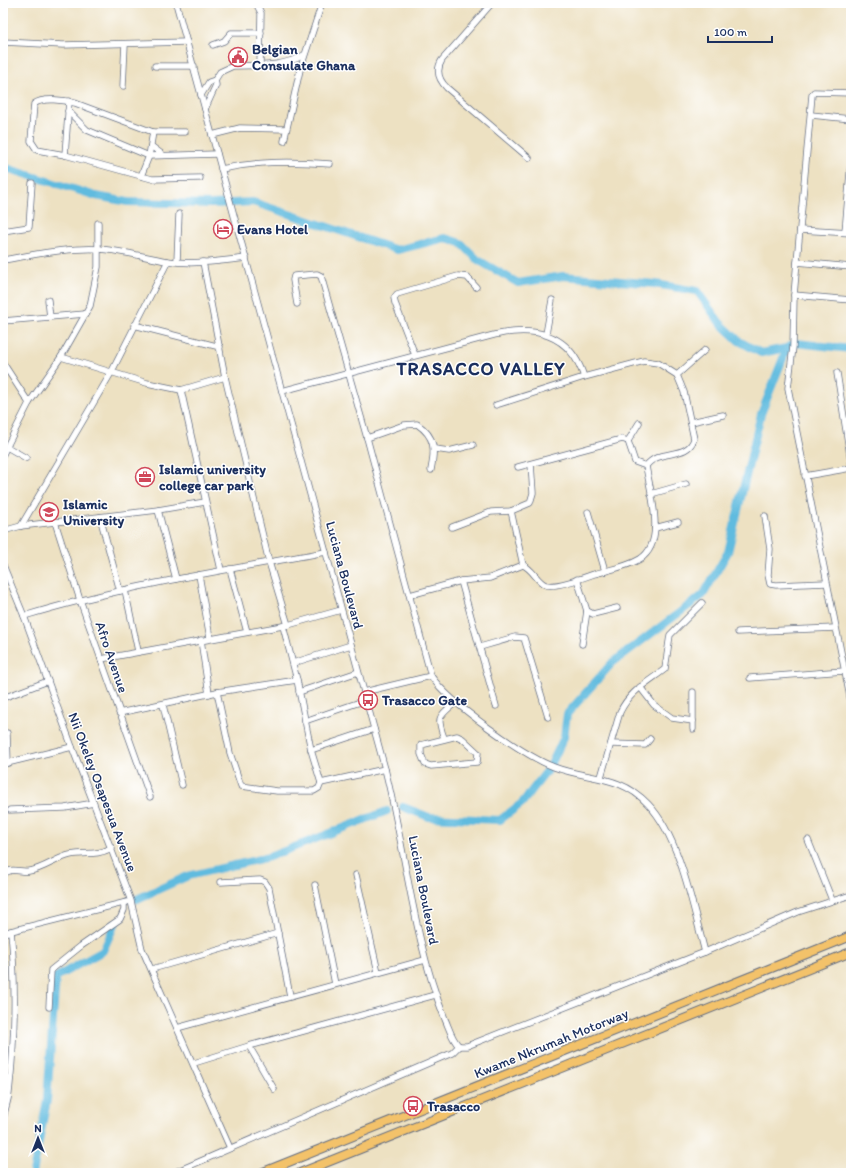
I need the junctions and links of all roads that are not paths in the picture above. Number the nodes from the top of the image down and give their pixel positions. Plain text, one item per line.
1 (176, 3) edge
2 (256, 3) edge
3 (322, 3) edge
4 (492, 3) edge
5 (262, 33) junction
6 (3, 42) edge
7 (187, 42) junction
8 (125, 44) junction
9 (213, 45) dead end
10 (304, 55) junction
11 (293, 61) junction
12 (156, 66) dead end
13 (194, 66) junction
14 (260, 66) junction
15 (300, 70) junction
16 (215, 80) junction
17 (123, 86) dead end
18 (851, 94) edge
19 (201, 95) junction
20 (69, 101) junction
21 (205, 109) junction
22 (68, 111) junction
23 (811, 115) junction
24 (851, 119) edge
25 (286, 129) junction
26 (153, 132) junction
27 (184, 132) dead end
28 (212, 135) junction
29 (284, 141) dead end
30 (151, 146) junction
31 (217, 154) junction
32 (65, 155) junction
33 (163, 155) junction
34 (149, 156) junction
35 (529, 158) dead end
36 (851, 161) edge
37 (330, 164) dead end
38 (221, 169) junction
39 (141, 176) junction
40 (200, 178) dead end
41 (32, 183) dead end
42 (179, 214) dead end
43 (98, 223) dead end
44 (800, 230) junction
45 (3, 231) edge
46 (848, 232) edge
47 (99, 249) junction
48 (246, 258) junction
49 (3, 260) edge
50 (168, 261) junction
51 (178, 262) junction
52 (203, 262) junction
53 (797, 262) junction
54 (851, 267) edge
55 (476, 287) dead end
56 (794, 295) junction
57 (48, 300) dead end
58 (552, 300) dead end
59 (851, 300) edge
60 (298, 304) dead end
61 (85, 314) junction
62 (50, 317) junction
63 (3, 321) edge
64 (134, 325) junction
65 (546, 334) junction
66 (220, 347) junction
67 (705, 350) dead end
68 (415, 355) junction
69 (61, 357) junction
70 (3, 363) edge
71 (111, 373) junction
72 (837, 373) dead end
73 (349, 374) junction
74 (677, 376) junction
75 (225, 377) junction
76 (584, 377) junction
77 (181, 390) junction
78 (282, 391) junction
79 (29, 403) junction
80 (496, 405) dead end
81 (722, 415) dead end
82 (691, 422) junction
83 (639, 423) dead end
84 (367, 438) junction
85 (628, 441) junction
86 (473, 445) dead end
87 (7, 447) junction
88 (435, 450) junction
89 (3, 454) edge
90 (26, 458) dead end
91 (851, 462) edge
92 (531, 464) junction
93 (646, 466) junction
94 (518, 467) dead end
95 (851, 468) edge
96 (431, 470) dead end
97 (805, 476) junction
98 (686, 484) dead end
99 (651, 494) junction
100 (205, 502) junction
101 (158, 510) junction
102 (511, 511) junction
103 (588, 512) dead end
104 (765, 516) dead end
105 (100, 517) junction
106 (55, 522) junction
107 (678, 522) dead end
108 (21, 526) junction
109 (452, 527) dead end
110 (655, 528) junction
111 (3, 531) edge
112 (326, 552) junction
113 (269, 562) junction
114 (3, 565) edge
115 (523, 565) junction
116 (230, 569) junction
117 (221, 570) junction
118 (605, 571) junction
119 (199, 575) junction
120 (176, 579) junction
121 (577, 579) junction
122 (6, 582) edge
123 (461, 582) junction
124 (826, 583) junction
125 (122, 590) junction
126 (410, 595) junction
127 (80, 600) junction
128 (702, 603) dead end
129 (617, 608) dead end
130 (341, 610) junction
131 (587, 611) junction
132 (24, 616) junction
133 (286, 625) junction
134 (835, 628) junction
135 (247, 632) junction
136 (738, 632) dead end
137 (210, 638) junction
138 (201, 640) junction
139 (351, 644) junction
140 (582, 644) dead end
141 (480, 648) junction
142 (138, 651) junction
143 (101, 659) junction
144 (293, 664) junction
145 (844, 670) junction
146 (358, 672) junction
147 (431, 676) junction
148 (750, 678) dead end
149 (297, 680) junction
150 (48, 681) junction
151 (640, 687) junction
152 (217, 692) junction
153 (299, 692) junction
154 (364, 692) junction
155 (693, 692) dead end
156 (209, 694) junction
157 (3, 698) edge
158 (366, 700) junction
159 (456, 702) junction
160 (851, 702) edge
161 (163, 705) junction
162 (496, 706) dead end
163 (119, 713) junction
164 (548, 716) dead end
165 (305, 721) junction
166 (693, 721) junction
167 (374, 729) junction
168 (693, 729) dead end
169 (8, 733) dead end
170 (444, 738) junction
171 (650, 739) dead end
172 (611, 744) junction
173 (72, 747) junction
174 (311, 750) junction
175 (5, 763) edge
176 (385, 769) junction
177 (601, 777) junction
178 (321, 783) junction
179 (182, 785) dead end
180 (150, 798) dead end
181 (94, 803) junction
182 (10, 810) dead end
183 (808, 840) dead end
184 (112, 848) junction
185 (3, 875) edge
186 (356, 875) dead end
187 (220, 882) dead end
188 (315, 885) dead end
189 (851, 895) edge
190 (832, 900) junction
191 (131, 901) junction
192 (124, 903) junction
193 (11, 931) junction
194 (3, 932) edge
195 (278, 933) junction
196 (851, 936) edge
197 (705, 952) junction
198 (851, 952) edge
199 (426, 960) junction
200 (152, 969) junction
201 (378, 972) junction
202 (335, 984) junction
203 (436, 995) junction
204 (290, 996) junction
205 (49, 1007) dead end
206 (177, 1028) junction
207 (249, 1046) junction
208 (459, 1046) junction
209 (194, 1063) junction
210 (274, 1089) dead end
211 (5, 1103) edge
212 (3, 1120) edge
213 (230, 1148) junction
214 (173, 1173) edge
215 (261, 1173) edge
216 (300, 1173) edge

1 - 7 street, Luciana Boulevard
2 - 5 street
3 - 10 street
4 - 35 street
5 - 9 street
5 - 14 street
6 - 8 street
7 - 8 street
7 - 13 street, Luciana Boulevard
8 - 17 street
10 - 11 street
10 - 15 street
11 - 14 street
11 - 15 street
12 - 13 street
13 - 19 street, Luciana Boulevard
14 - 16 street
15 - 25 street
16 - 19 street
16 - 21 street
18 - 23 street
19 - 21 street, Luciana Boulevard
20 - 22 street
20 - 26 street
20 - 32 street
21 - 28 street, Luciana Boulevard
22 - 32 street
22 - 34 street
23 - 24 street
23 - 44 street
25 - 28 street
25 - 29 street
26 - 27 street
26 - 30 street
28 - 31 street, Luciana Boulevard
30 - 33 street
30 - 34 street
31 - 33 street
31 - 38 street, Luciana Boulevard
32 - 39 street
33 - 34 street
34 - 39 street
36 - 46 street
37 - 38 street
38 - 48 street, Luciana Boulevard
39 - 40 street
41 - 45 street
42 - 51 street
43 - 47 street
44 - 46 street
44 - 53 street
47 - 49 street
47 - 50 street
47 - 61 street
48 - 52 street
48 - 78 street, Luciana Boulevard
50 - 51 street
50 - 64 street
51 - 52 street
52 - 66 street
53 - 54 street
53 - 56 street
55 - 68 street
56 - 59 street
56 - 97 street
57 - 62 street
58 - 65 street
60 - 73 street
61 - 62 street
61 - 69 street
62 - 63 street
64 - 66 street
64 - 71 street
65 - 68 street
65 - 76 street
66 - 75 street
67 - 74 street
68 - 73 street
69 - 71 street
69 - 79 street
70 - 79 street
71 - 77 street
71 - 108 street
72 - 91 street
73 - 78 street
73 - 84 street
74 - 76 street
74 - 82 street
75 - 77 street
75 - 113 street
76 - 80 street
77 - 100 street
78 - 112 street, Luciana Boulevard
79 - 87 street
81 - 82 street
82 - 93 street
83 - 85 street
84 - 88 street
84 - 126 street
85 - 92 street
85 - 93 street
86 - 88 street
87 - 89 street
87 - 90 street
88 - 96 street
92 - 94 street
92 - 102 street
93 - 99 street
95 - 97 street
97 - 124 street
98 - 99 street
99 - 110 street
100 - 101 street
100 - 117 street
101 - 105 street
101 - 120 street
102 - 109 street
102 - 115 street
103 - 118 street
104 - 124 street
105 - 106 street
105 - 125 street
106 - 108 street
106 - 127 street, Afro Avenue
107 - 110 street
108 - 111 street
110 - 118 street
112 - 113 street
112 - 130 street, Luciana Boulevard
113 - 116 street
113 - 133 street
114 - 122 street, Nii Okeley Osapesua Avenue
115 - 121 street
115 - 123 street
116 - 117 street
116 - 135 street
117 - 119 street
118 - 121 street
119 - 120 street
119 - 137 street
120 - 125 street
121 - 131 street
122 - 132 street, Nii Okeley Osapesua Avenue
123 - 126 street
123 - 141 street
124 - 134 street
125 - 127 street
125 - 142 street
126 - 147 street
127 - 132 street
127 - 143 street, Afro Avenue
128 - 151 street
129 - 131 street
130 - 133 street
130 - 139 street, Luciana Boulevard
131 - 140 street
132 - 150 street, Nii Okeley Osapesua Avenue
133 - 135 street
133 - 144 street
134 - 136 street
134 - 145 street
135 - 137 street
137 - 138 street
138 - 142 street
138 - 156 street
139 - 144 street
139 - 146 street, Luciana Boulevard
141 - 162 street
141 - 164 street
142 - 143 street
143 - 163 street, Afro Avenue
144 - 149 street
145 - 148 street
145 - 160 street
146 - 153 street
146 - 154 street, Luciana Boulevard
147 - 154 street
147 - 159 street
149 - 152 street
149 - 153 street
150 - 157 street
150 - 173 street, Nii Okeley Osapesua Avenue
151 - 166 street
151 - 172 street
152 - 156 street
152 - 178 street
153 - 165 street
154 - 158 street, Luciana Boulevard
155 - 166 street
156 - 161 street
158 - 165 street
158 - 167 street, Luciana Boulevard
159 - 170 street
159 - 177 street
161 - 163 street
161 - 179 street
163 - 180 street, Afro Avenue
165 - 174 street
166 - 168 street
167 - 174 street
167 - 176 street, Luciana Boulevard
169 - 175 street
170 - 170 street
171 - 172 street
172 - 177 street
173 - 175 street
173 - 181 street, Nii Okeley Osapesua Avenue
174 - 178 street
176 - 178 street
176 - 199 street, Luciana Boulevard
177 - 197 street
181 - 182 street
181 - 184 street, Nii Okeley Osapesua Avenue
183 - 190 street
184 - 185 street
184 - 191 street, Nii Okeley Osapesua Avenue
186 - 201 street
187 - 195 street
188 - 202 street
189 - 190 street
190 - 197 street
191 - 192 street
191 - 200 street, Nii Okeley Osapesua Avenue
192 - 193 street
192 - 205 street
193 - 194 street
193 - 211 street
195 - 200 street
195 - 204 street
196 - 215 highway, Kwame Nkrumah Motorway
197 - 208 street
198 - 216 highway, Kwame Nkrumah Motorway
199 - 201 street
199 - 203 street, Luciana Boulevard
200 - 206 street, Nii Okeley Osapesua Avenue
201 - 202 street
202 - 204 street
203 - 207 street
203 - 208 street, Luciana Boulevard
204 - 206 street
206 - 209 street, Nii Okeley Osapesua Avenue
207 - 209 street
207 - 210 street
208 - 213 street
209 - 213 street, Nii Okeley Osapesua Avenue
211 - 212 street
213 - 214 street

